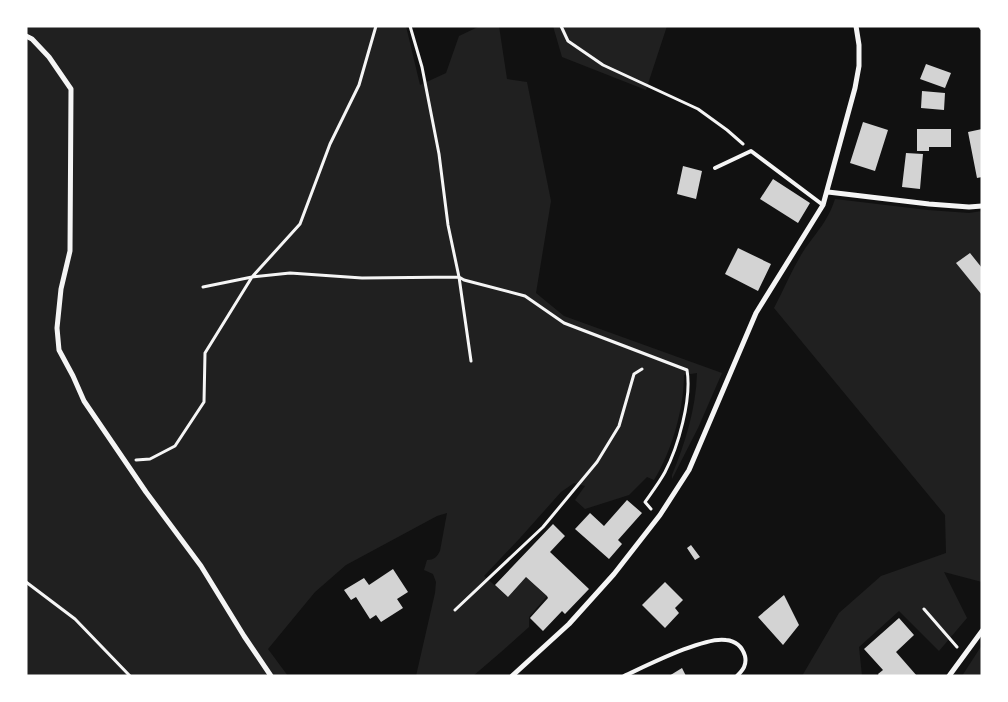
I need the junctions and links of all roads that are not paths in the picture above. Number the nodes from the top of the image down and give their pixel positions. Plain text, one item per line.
1 (856, 26) edge
2 (26, 36) edge
3 (714, 168) dead end
4 (828, 192) junction
5 (824, 204) junction
6 (982, 206) edge
7 (982, 631) edge
8 (271, 676) edge
9 (512, 676) edge
10 (624, 676) edge
11 (737, 676) edge
12 (949, 676) edge

1 - 4 street
2 - 8 street
3 - 5 lane
4 - 5 street
4 - 6 street
5 - 9 street
7 - 12 street
10 - 11 lane

